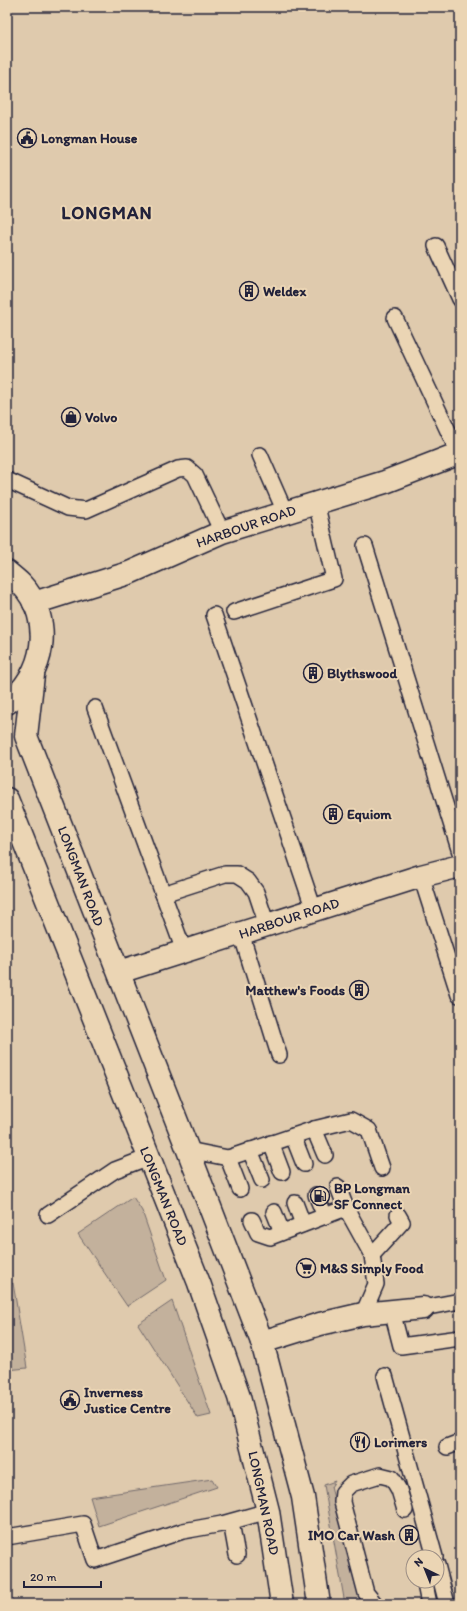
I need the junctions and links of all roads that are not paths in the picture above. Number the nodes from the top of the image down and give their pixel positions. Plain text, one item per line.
1 (436, 246) dead end
2 (460, 299) edge
3 (395, 318) dead end
4 (459, 454) edge
5 (260, 455) dead end
6 (7, 480) edge
7 (316, 502) junction
8 (285, 512) junction
9 (222, 532) junction
10 (365, 546) dead end
11 (7, 572) edge
12 (34, 603) junction
13 (234, 612) dead end
14 (214, 615) dead end
15 (33, 675) junction
16 (7, 703) edge
17 (95, 708) dead end
18 (7, 799) edge
19 (460, 852) edge
20 (460, 866) edge
21 (420, 876) junction
22 (163, 894) junction
23 (314, 910) junction
24 (267, 924) junction
25 (240, 933) junction
26 (184, 951) junction
27 (119, 972) junction
28 (459, 995) dead end
29 (279, 1055) dead end
30 (314, 1129) junction
31 (293, 1136) junction
32 (271, 1143) junction
33 (188, 1150) junction
34 (250, 1150) junction
35 (325, 1155) dead end
36 (149, 1157) junction
37 (228, 1158) junction
38 (304, 1164) dead end
39 (382, 1168) dead end
40 (282, 1172) dead end
41 (262, 1180) dead end
42 (338, 1186) dead end
43 (240, 1189) dead end
44 (316, 1195) dead end
45 (295, 1203) dead end
46 (346, 1208) junction
47 (274, 1212) dead end
48 (48, 1215) dead end
49 (398, 1215) dead end
50 (324, 1216) junction
51 (252, 1220) dead end
52 (303, 1224) junction
53 (282, 1232) junction
54 (372, 1255) junction
55 (460, 1301) edge
56 (423, 1308) joint
57 (392, 1311) junction
58 (363, 1314) junction
59 (460, 1338) edge
60 (262, 1342) junction
61 (385, 1376) dead end
62 (405, 1510) dead end
63 (268, 1511) junction
64 (231, 1522) junction
65 (7, 1537) edge
66 (433, 1549) edge
67 (238, 1555) dead end
68 (426, 1589) edge
69 (443, 1589) edge
70 (282, 1604) edge
71 (319, 1604) edge
72 (375, 1604) edge
73 (429, 1604) edge
74 (447, 1604) edge

1 - 2 lane
3 - 4 lane
4 - 7 main road, HARBOUR ROAD
5 - 8 lane
6 - 9 lane
7 - 8 main road, HARBOUR ROAD
7 - 13 lane
8 - 9 main road, HARBOUR ROAD
9 - 12 main road, HARBOUR ROAD
10 - 19 lane
11 - 12 main road
12 - 15 main road
14 - 23 lane
15 - 16 main road
15 - 27 main road, LONGMAN ROAD
17 - 22 lane
18 - 36 main road, LONGMAN ROAD
20 - 21 main road, HARBOUR ROAD
21 - 23 main road, HARBOUR ROAD
21 - 28 lane
22 - 24 lane
22 - 26 lane
23 - 24 main road, HARBOUR ROAD
24 - 25 main road, HARBOUR ROAD
25 - 26 main road, HARBOUR ROAD
25 - 29 lane
26 - 27 main road, HARBOUR ROAD
27 - 33 main road, LONGMAN ROAD
30 - 31 lane
30 - 35 lane
30 - 39 lane
31 - 32 lane
31 - 38 lane
32 - 34 lane
32 - 40 lane
33 - 37 lane
33 - 60 main road, LONGMAN ROAD
34 - 37 lane
34 - 41 lane
36 - 48 lane
36 - 63 main road, LONGMAN ROAD
37 - 43 lane
42 - 46 lane
44 - 50 lane
45 - 52 lane
46 - 50 lane
46 - 54 lane
47 - 53 lane
49 - 54 lane
50 - 52 lane
51 - 53 lane
52 - 53 lane
54 - 58 lane
55 - 56 lane
56 - 57 main road
57 - 58 main road
57 - 59 lane
58 - 60 main road
60 - 71 main road, LONGMAN ROAD
61 - 66 lane
62 - 72 lane
63 - 64 lane
63 - 70 main road, LONGMAN ROAD
64 - 65 lane
64 - 67 lane
68 - 73 lane
69 - 74 lane

